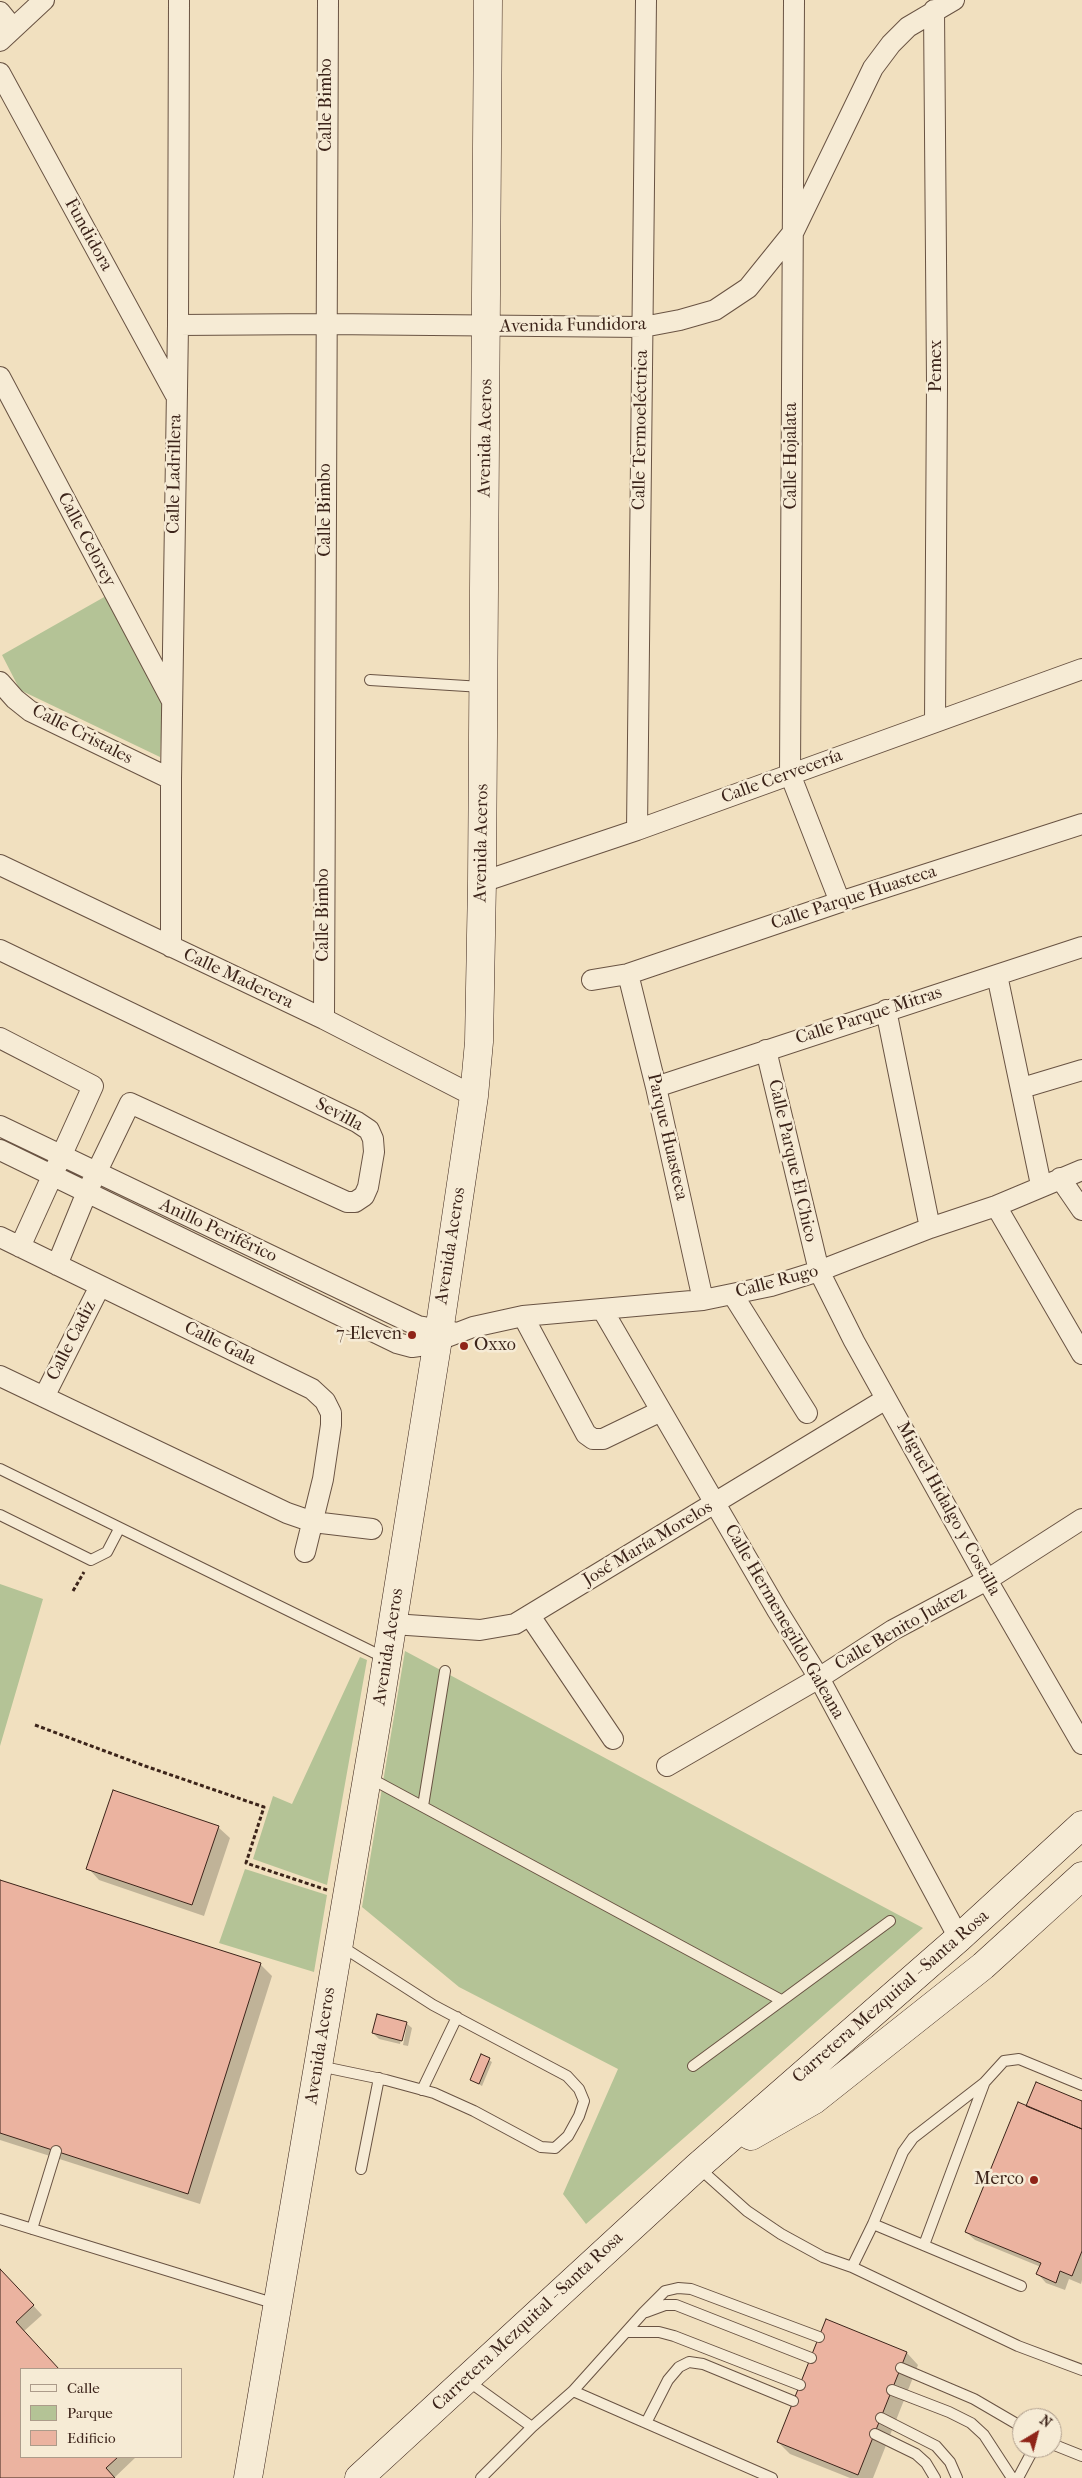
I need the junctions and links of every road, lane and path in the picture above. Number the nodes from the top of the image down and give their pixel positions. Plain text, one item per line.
1 (44, 0) edge
2 (179, 0) edge
3 (328, 0) edge
4 (488, 0) edge
5 (646, 0) edge
6 (794, 0) edge
7 (954, 0) edge
8 (934, 10) junction
9 (0, 12) edge
10 (7, 35) edge
11 (0, 73) edge
12 (794, 231) junction
13 (326, 324) junction
14 (178, 325) junction
15 (487, 327) junction
16 (643, 327) junction
17 (0, 377) edge
18 (176, 396) junction
19 (1082, 670) edge
20 (370, 680) dead end
21 (0, 682) edge
22 (483, 687) junction
23 (172, 703) junction
24 (935, 722) junction
25 (790, 774) junction
26 (170, 779) junction
27 (1082, 824) edge
28 (637, 830) junction
29 (0, 865) edge
30 (482, 882) junction
31 (840, 902) junction
32 (171, 947) junction
33 (1082, 947) edge
34 (0, 950) edge
35 (628, 974) junction
36 (997, 976) junction
37 (592, 980) dead end
38 (886, 1010) junction
39 (324, 1019) junction
40 (0, 1038) edge
41 (766, 1050) junction
42 (1082, 1070) edge
43 (656, 1087) junction
44 (1022, 1088) junction
45 (474, 1096) junction
46 (0, 1126) edge
47 (0, 1150) edge
48 (61, 1156) junction
49 (1082, 1170) edge
50 (97, 1173) junction
51 (52, 1175) junction
52 (1060, 1178) junction
53 (1041, 1185) junction
54 (87, 1192) junction
55 (996, 1206) junction
56 (1082, 1210) edge
57 (930, 1228) junction
58 (0, 1237) edge
59 (20, 1247) junction
60 (56, 1265) junction
61 (819, 1271) junction
62 (331, 1284) junction
63 (100, 1286) junction
64 (733, 1294) junction
65 (704, 1300) junction
66 (321, 1305) junction
67 (602, 1309) junction
68 (523, 1316) junction
69 (445, 1334) junction
70 (1082, 1354) edge
71 (0, 1376) edge
72 (44, 1397) junction
73 (886, 1399) junction
74 (661, 1411) junction
75 (806, 1413) dead end
76 (0, 1469) edge
77 (715, 1503) junction
78 (0, 1515) edge
79 (1082, 1520) edge
80 (313, 1522) junction
81 (119, 1529) junction
82 (372, 1529) dead end
83 (305, 1552) dead end
84 (91, 1560) junction
85 (987, 1580) junction
86 (73, 1591) dead end
87 (530, 1616) junction
88 (392, 1624) junction
89 (386, 1658) junction
90 (445, 1671) dead end
91 (819, 1678) junction
92 (36, 1725) dead end
93 (613, 1739) dead end
94 (1082, 1744) edge
95 (667, 1766) dead end
96 (367, 1776) junction
97 (423, 1806) junction
98 (1082, 1825) edge
99 (1082, 1876) edge
100 (346, 1896) junction
101 (890, 1920) dead end
102 (959, 1938) junction
103 (338, 1944) junction
104 (781, 2000) junction
105 (457, 2018) junction
106 (318, 2066) junction
107 (693, 2066) dead end
108 (380, 2078) junction
109 (984, 2083) junction
110 (1082, 2085) edge
111 (422, 2090) junction
112 (56, 2151) dead end
113 (697, 2167) junction
114 (361, 2169) dead end
115 (0, 2219) edge
116 (873, 2224) junction
117 (32, 2229) junction
118 (924, 2245) junction
119 (852, 2267) junction
120 (1022, 2286) dead end
121 (277, 2305) junction
122 (643, 2313) junction
123 (626, 2332) junction
124 (819, 2337) dead end
125 (811, 2358) dead end
126 (901, 2368) dead end
127 (1082, 2370) edge
128 (465, 2379) junction
129 (800, 2385) dead end
130 (892, 2390) dead end
131 (574, 2391) junction
132 (794, 2401) dead end
133 (881, 2418) dead end
134 (646, 2421) junction
135 (1012, 2421) edge
136 (532, 2427) junction
137 (875, 2434) dead end
138 (1062, 2448) edge
139 (1082, 2456) edge
140 (1029, 2458) edge
141 (248, 2478) edge
142 (359, 2478) edge
143 (480, 2478) edge
144 (772, 2478) edge
145 (934, 2478) edge
146 (957, 2478) edge
147 (1012, 2478) edge
148 (1018, 2478) edge

1 - 10 street
2 - 14 street, Calle Ladrillera
3 - 13 street, Calle Bimbo
4 - 15 street, Avenida Aceros
5 - 16 street, Calle Termoeléctrica
6 - 12 street, Calle Hojalata
7 - 8 street, Avenida Fundidora
8 - 12 street, Avenida Fundidora
8 - 24 street, Pemex
9 - 10 street
11 - 18 street, Fundidora
12 - 16 street, Avenida Fundidora
12 - 25 street, Calle Hojalata
13 - 14 street, Avenida Fundidora
13 - 15 street, Avenida Fundidora
13 - 39 street, Calle Bimbo
14 - 18 street, Calle Ladrillera
15 - 16 street, Avenida Fundidora
15 - 22 street, Avenida Aceros
16 - 28 street, Calle Termoeléctrica
17 - 23 street, Calle Celorey
18 - 23 street, Calle Ladrillera
19 - 24 street, Calle Cervecería
20 - 22 lane
21 - 26 street, Calle Cristales
22 - 30 street, Avenida Aceros
23 - 26 street, Calle Ladrillera
24 - 25 street, Calle Cervecería
25 - 28 street, Calle Cervecería
25 - 31 street, Calle Hojalata
26 - 32 street, Calle Ladrillera
27 - 31 street, Calle Parque Huasteca
28 - 30 street, Calle Cervecería
29 - 32 street, Calle Maderera
30 - 45 street, Avenida Aceros
31 - 35 street, Calle Parque Huasteca
32 - 39 street, Calle Maderera
33 - 36 street, Calle Parque Mitras
34 - 50 street, Sevilla
35 - 37 street, Calle Parque Huasteca
35 - 43 street, Parque Huasteca
36 - 38 street, Calle Parque Mitras
36 - 44 street
38 - 41 street, Calle Parque Mitras
38 - 57 street
39 - 45 street, Calle Maderera
40 - 48 street
41 - 43 street, Calle Parque Mitras
41 - 61 street, Calle Parque El Chico
42 - 44 street
43 - 65 street, Parque Huasteca
44 - 53 street
45 - 69 street, Avenida Aceros
46 - 48 street, Anillo Periférico
47 - 51 street, Anillo Periférico
48 - 50 street, Anillo Periférico
48 - 51 street
49 - 52 street, Calle Rugo
50 - 54 street
50 - 62 street, Anillo Periférico
51 - 54 street, Anillo Periférico
51 - 59 street
52 - 53 street, Calle Rugo
52 - 56 street
53 - 55 street, Calle Rugo
54 - 60 street
54 - 66 street, Anillo Periférico
55 - 57 street, Calle Rugo
55 - 70 street
57 - 61 street, Calle Rugo
58 - 59 street, Calle Gala
59 - 60 street, Calle Gala
60 - 63 street, Calle Gala
61 - 64 street, Calle Rugo
61 - 73 street, Miguel Hidalgo y Costilla
62 - 66 street
62 - 69 street, Anillo Periférico
63 - 72 street, Calle Cadiz
63 - 80 street, Calle Gala
64 - 65 street, Calle Rugo
64 - 75 street
65 - 67 street, Calle Rugo
66 - 69 street, Anillo Periférico
67 - 68 street, Calle Rugo
67 - 74 street, Calle Hermenegildo Galeana
68 - 69 street, Calle Rugo
68 - 74 street
69 - 88 street, Avenida Aceros
71 - 72 street
72 - 80 street
73 - 77 street, José María Morelos
73 - 85 street, Miguel Hidalgo y Costilla
74 - 77 street, Calle Hermenegildo Galeana
76 - 81 lane
77 - 87 street, José María Morelos
77 - 91 street, Calle Hermenegildo Galeana
78 - 84 lane
79 - 85 street, Calle Benito Juárez
80 - 82 street
80 - 83 street, Calle Gala
81 - 84 lane
81 - 89 lane
84 - 86 path
85 - 91 street, Calle Benito Juárez
85 - 94 street, Miguel Hidalgo y Costilla
87 - 88 street, José María Morelos
87 - 93 street
88 - 89 street, Avenida Aceros
89 - 96 street, Avenida Aceros
90 - 97 lane
91 - 95 street, Calle Benito Juárez
91 - 102 street, Calle Hermenegildo Galeana
92 - 100 path
96 - 97 lane
96 - 100 street, Avenida Aceros
97 - 104 lane
98 - 102 street, Carretera Mezquital - Santa Rosa
99 - 113 street, Carretera Mezquital - Santa Rosa
100 - 103 street, Avenida Aceros
101 - 104 lane
102 - 113 street, Carretera Mezquital - Santa Rosa
103 - 105 lane
103 - 106 street, Avenida Aceros
104 - 107 lane
105 - 111 lane
105 - 111 lane
106 - 108 lane
106 - 121 street, Avenida Aceros
108 - 111 lane
108 - 114 lane
109 - 110 lane
109 - 116 lane
109 - 118 lane
112 - 117 lane
113 - 119 lane
113 - 128 street, Carretera Mezquital - Santa Rosa
115 - 117 lane
116 - 118 lane
116 - 119 lane
117 - 121 lane
118 - 120 lane
119 - 127 lane
121 - 141 street, Avenida Aceros
122 - 123 lane
122 - 124 lane
122 - 125 lane
123 - 129 lane
123 - 131 lane
126 - 135 lane
128 - 136 lane
128 - 142 street, Carretera Mezquital - Santa Rosa
130 - 147 lane
131 - 134 lane
131 - 136 lane
132 - 134 lane
133 - 146 lane
134 - 144 lane
136 - 143 lane
137 - 145 lane
138 - 139 lane
140 - 148 lane

